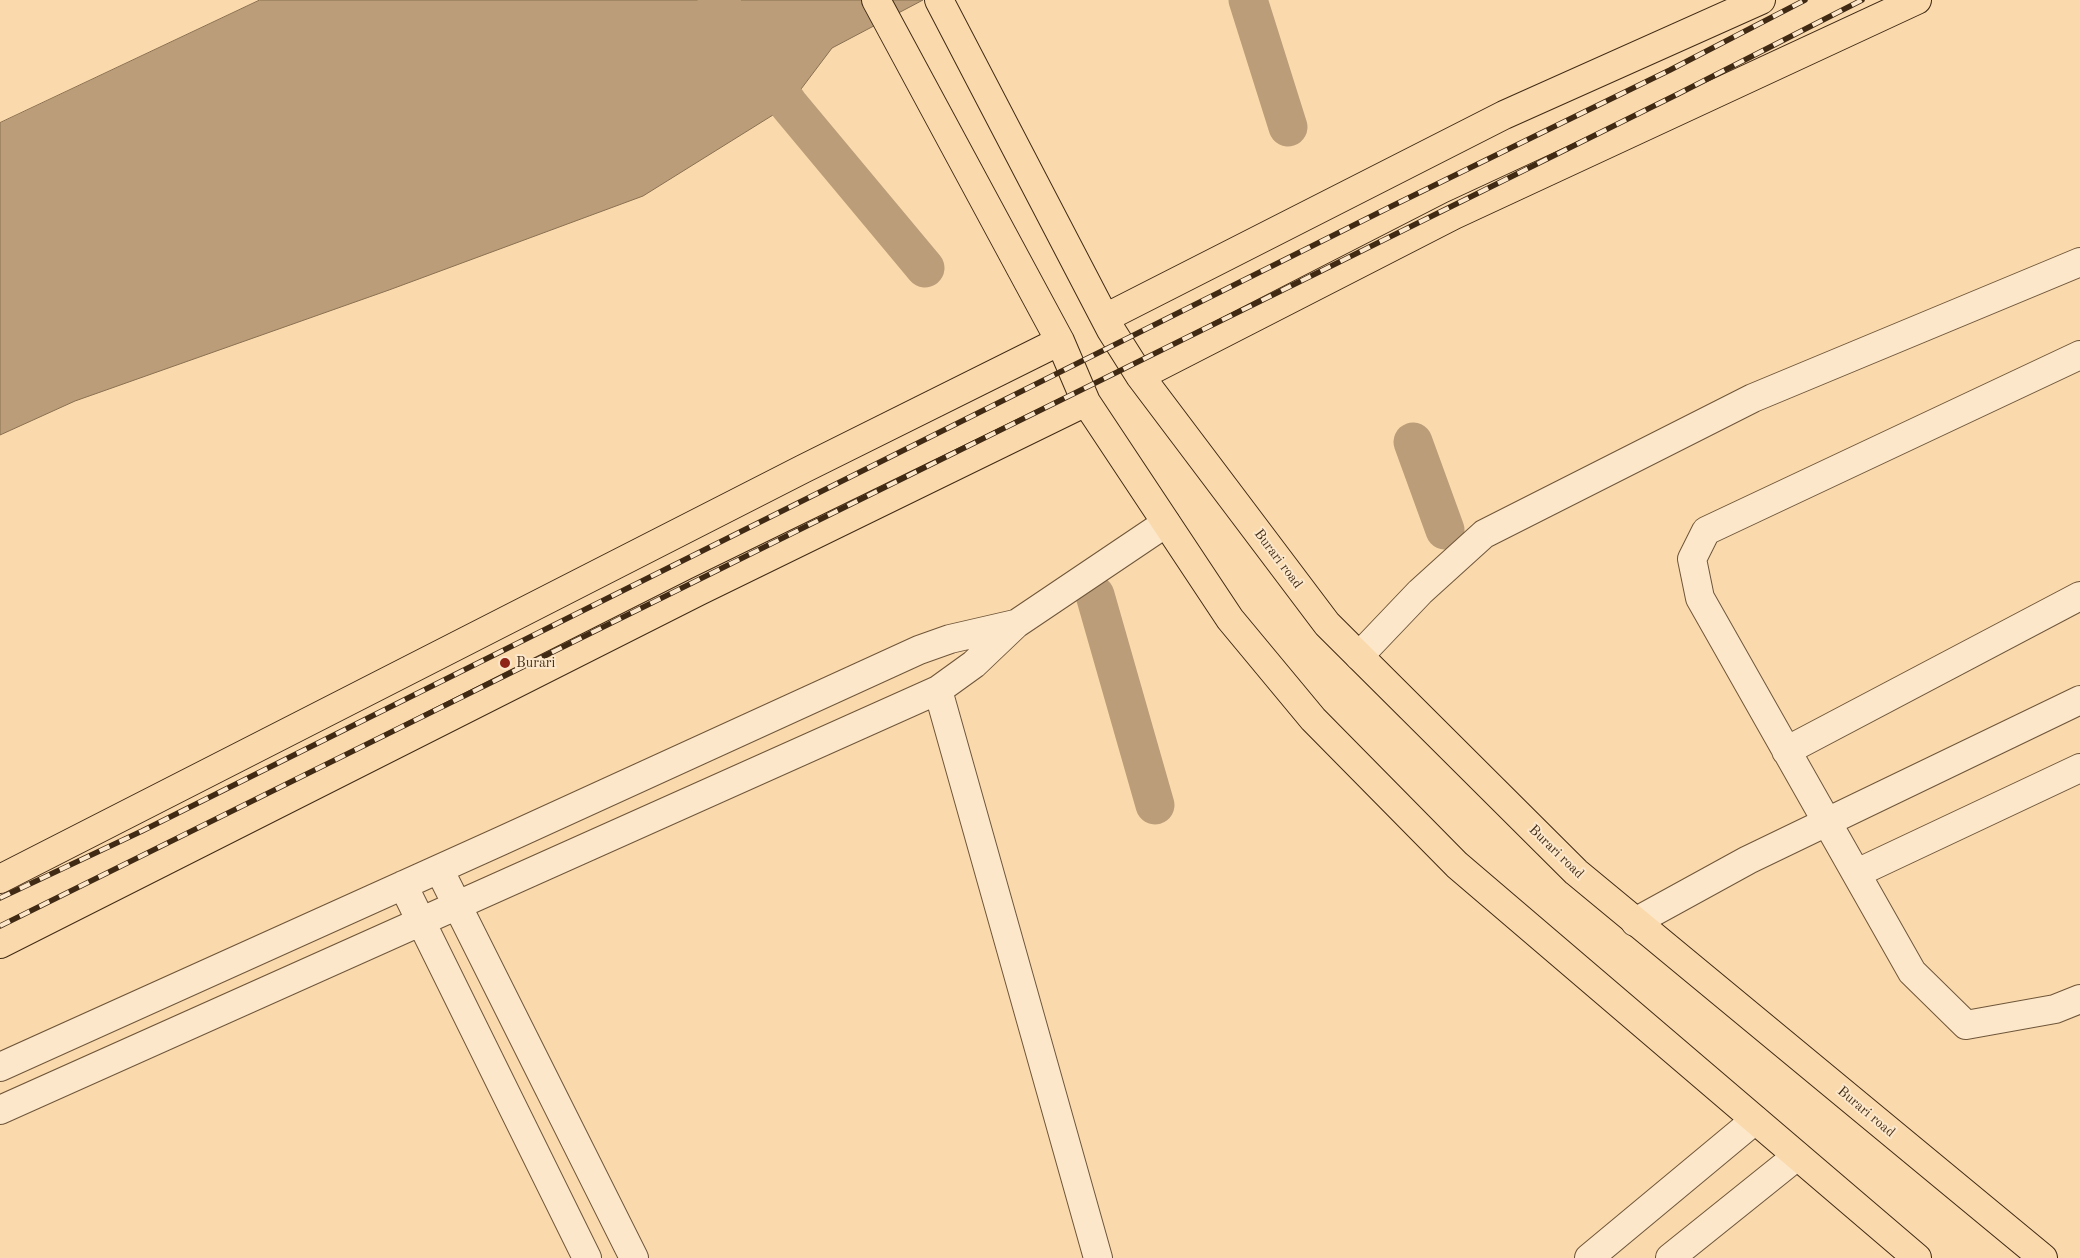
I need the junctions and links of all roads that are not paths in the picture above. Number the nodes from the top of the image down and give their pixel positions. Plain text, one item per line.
1 (876, 0) edge
2 (939, 0) edge
3 (1761, 0) edge
4 (1917, 0) edge
5 (2080, 262) edge
6 (1105, 318) junction
7 (1060, 341) junction
8 (2080, 355) edge
9 (1140, 376) junction
10 (1086, 402) junction
11 (1166, 523) junction
12 (2080, 596) edge
13 (1016, 624) junction
14 (1359, 656) junction
15 (938, 690) junction
16 (2080, 700) edge
17 (1786, 750) junction
18 (2080, 768) edge
19 (1827, 822) junction
20 (439, 869) junction
21 (1856, 874) junction
22 (0, 879) edge
23 (403, 885) junction
24 (457, 906) junction
25 (422, 922) junction
26 (1635, 922) junction
27 (0, 944) edge
28 (2080, 998) edge
29 (0, 1066) edge
30 (0, 1110) edge
31 (1755, 1120) junction
32 (1797, 1156) junction
33 (587, 1258) edge
34 (634, 1258) edge
35 (1098, 1258) edge
36 (1589, 1258) edge
37 (1670, 1258) edge
38 (1917, 1258) edge
39 (2043, 1258) edge

1 - 7 main road
2 - 6 main road, Burari road
3 - 6 main road
4 - 9 main road
5 - 14 lane
6 - 9 main road, Burari road
7 - 10 main road
7 - 22 main road
8 - 17 lane
9 - 14 main road, Burari road
10 - 11 main road
10 - 27 main road
11 - 13 lane
11 - 31 main road
12 - 17 lane
13 - 15 lane
13 - 20 lane
14 - 26 main road, Burari road
15 - 24 lane
15 - 35 lane
16 - 19 lane
17 - 19 lane
18 - 21 lane
19 - 21 lane
19 - 26 lane
20 - 23 lane
20 - 24 lane
21 - 28 lane
23 - 25 lane
23 - 29 lane
24 - 25 lane
24 - 34 lane
25 - 30 lane
25 - 33 lane
26 - 39 main road, Burari road
31 - 32 main road
31 - 36 lane
32 - 37 lane
32 - 38 main road

